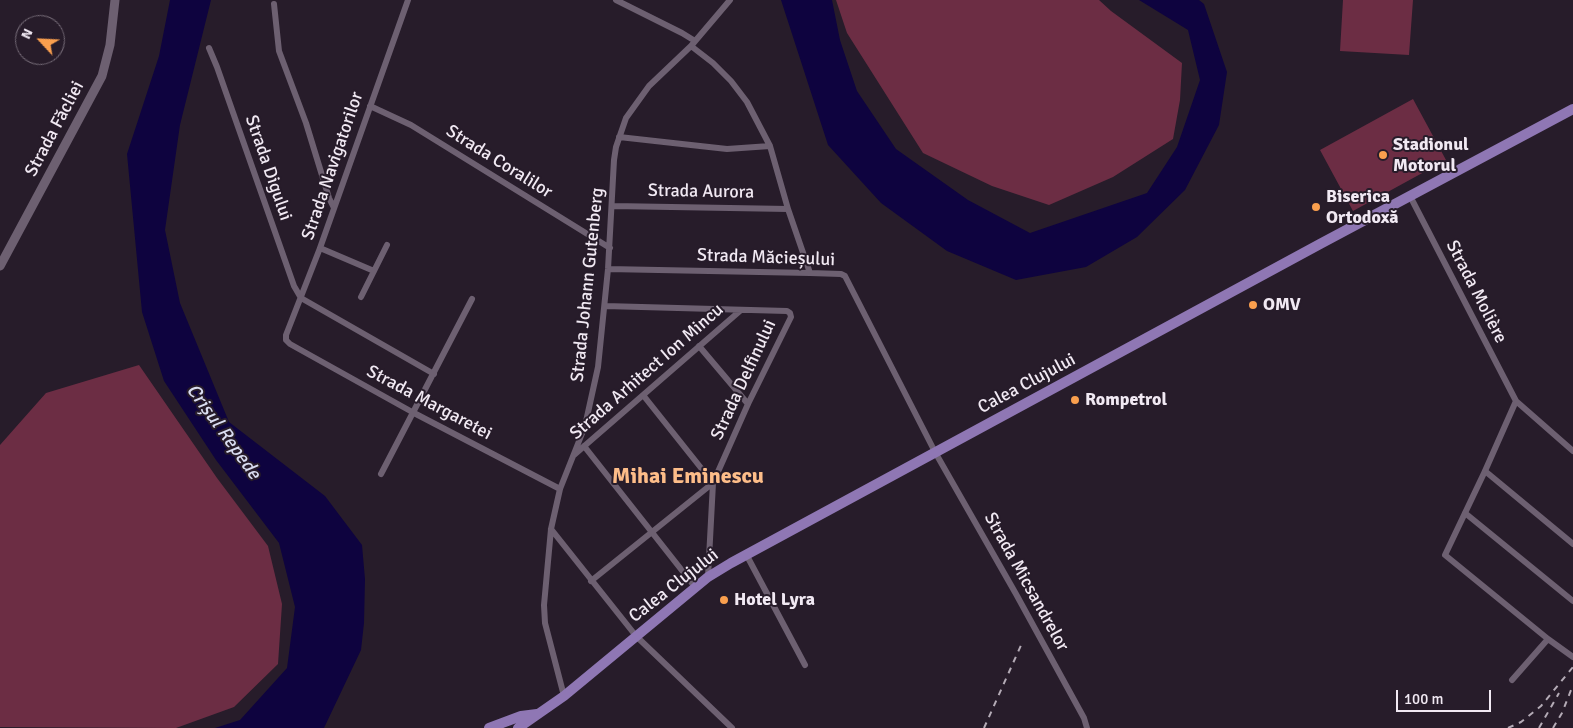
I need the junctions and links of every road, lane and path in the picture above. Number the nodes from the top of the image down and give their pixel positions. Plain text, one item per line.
1 (115, 0) edge
2 (408, 0) edge
3 (616, 0) edge
4 (730, 0) edge
5 (274, 4) dead end
6 (693, 44) junction
7 (208, 48) dead end
8 (370, 106) junction
9 (1573, 109) edge
10 (619, 136) junction
11 (770, 146) junction
12 (1410, 196) junction
13 (613, 206) junction
14 (334, 208) junction
15 (788, 209) junction
16 (387, 245) dead end
17 (320, 248) junction
18 (610, 248) junction
19 (0, 266) edge
20 (608, 269) junction
21 (374, 271) junction
22 (810, 273) junction
23 (361, 297) dead end
24 (301, 298) junction
25 (472, 299) dead end
26 (605, 306) junction
27 (741, 310) junction
28 (286, 340) joint
29 (699, 346) junction
30 (434, 374) junction
31 (643, 395) junction
32 (1516, 401) junction
33 (748, 404) junction
34 (414, 413) junction
35 (584, 446) junction
36 (1573, 451) edge
37 (935, 452) junction
38 (572, 456) junction
39 (1485, 471) junction
40 (381, 474) dead end
41 (713, 483) junction
42 (560, 489) junction
43 (1466, 514) junction
44 (551, 529) junction
45 (652, 531) junction
46 (1573, 544) edge
47 (746, 554) junction
48 (708, 577) junction
49 (591, 581) junction
50 (695, 587) junction
51 (1573, 601) edge
52 (636, 636) junction
53 (1548, 639) junction
54 (1573, 657) edge
55 (805, 665) dead end
56 (1512, 680) dead end
57 (564, 696) junction
58 (538, 714) junction
59 (511, 719) junction
60 (490, 728) edge
61 (500, 728) edge
62 (518, 728) edge
63 (524, 728) edge
64 (732, 728) edge
65 (1087, 728) edge

1 - 19 street, Strada Făcliei
2 - 8 street, Strada Navigatorilor
3 - 6 street
4 - 6 street, Strada Johann Gutenberg
5 - 14 street
6 - 10 street, Strada Johann Gutenberg
6 - 11 street
7 - 24 street, Strada Digului
8 - 14 street, Strada Navigatorilor
8 - 18 street, Strada Coralilor
9 - 12 main road, Calea Clujului
10 - 11 street
10 - 13 street, Strada Johann Gutenberg
11 - 15 street
12 - 32 street, Strada Molière
12 - 37 main road, Calea Clujului
13 - 15 street, Strada Aurora
13 - 18 street, Strada Johann Gutenberg
14 - 17 street, Strada Navigatorilor
15 - 22 street
16 - 21 street
17 - 21 street
17 - 24 street, Strada Navigatorilor
18 - 20 street, Strada Johann Gutenberg
20 - 22 street, Strada Măcieșului
20 - 26 street, Strada Johann Gutenberg
21 - 23 street
22 - 37 street, Strada Măcieșului
24 - 28 street, Strada Navigatorilor
24 - 30 street
25 - 30 street
26 - 27 street
26 - 38 street, Strada Johann Gutenberg
27 - 29 street, Strada Arhitect Ion Mincu
27 - 33 street, Strada Delfinului
28 - 34 street, Strada Margaretei
29 - 31 street, Strada Arhitect Ion Mincu
29 - 33 street
30 - 34 street
31 - 35 street, Strada Arhitect Ion Mincu
31 - 41 street
32 - 36 street, Strada Molière
32 - 39 street
33 - 41 street, Strada Delfinului
34 - 40 street
34 - 42 street, Strada Margaretei
35 - 38 street, Strada Arhitect Ion Mincu
35 - 45 street
37 - 47 main road, Calea Clujului
37 - 65 street, Strada Micsandrelor
38 - 42 street, Strada Johann Gutenberg
39 - 43 street
39 - 46 street
41 - 45 street
41 - 48 street, Strada Delfinului
42 - 44 street, Strada Johann Gutenberg
43 - 51 street
43 - 53 street
44 - 49 street
44 - 57 street, Strada Johann Gutenberg
45 - 49 street
45 - 50 street
47 - 48 main road, Calea Clujului
47 - 55 street
48 - 50 main road, Calea Clujului
49 - 52 street
50 - 52 main road, Calea Clujului
52 - 57 main road, Calea Clujului
52 - 64 street
53 - 54 street
53 - 56 street
57 - 58 main road, Calea Clujului
58 - 59 main road
58 - 62 main road
58 - 63 street, Calea Clujului
59 - 60 main road
59 - 61 main road

